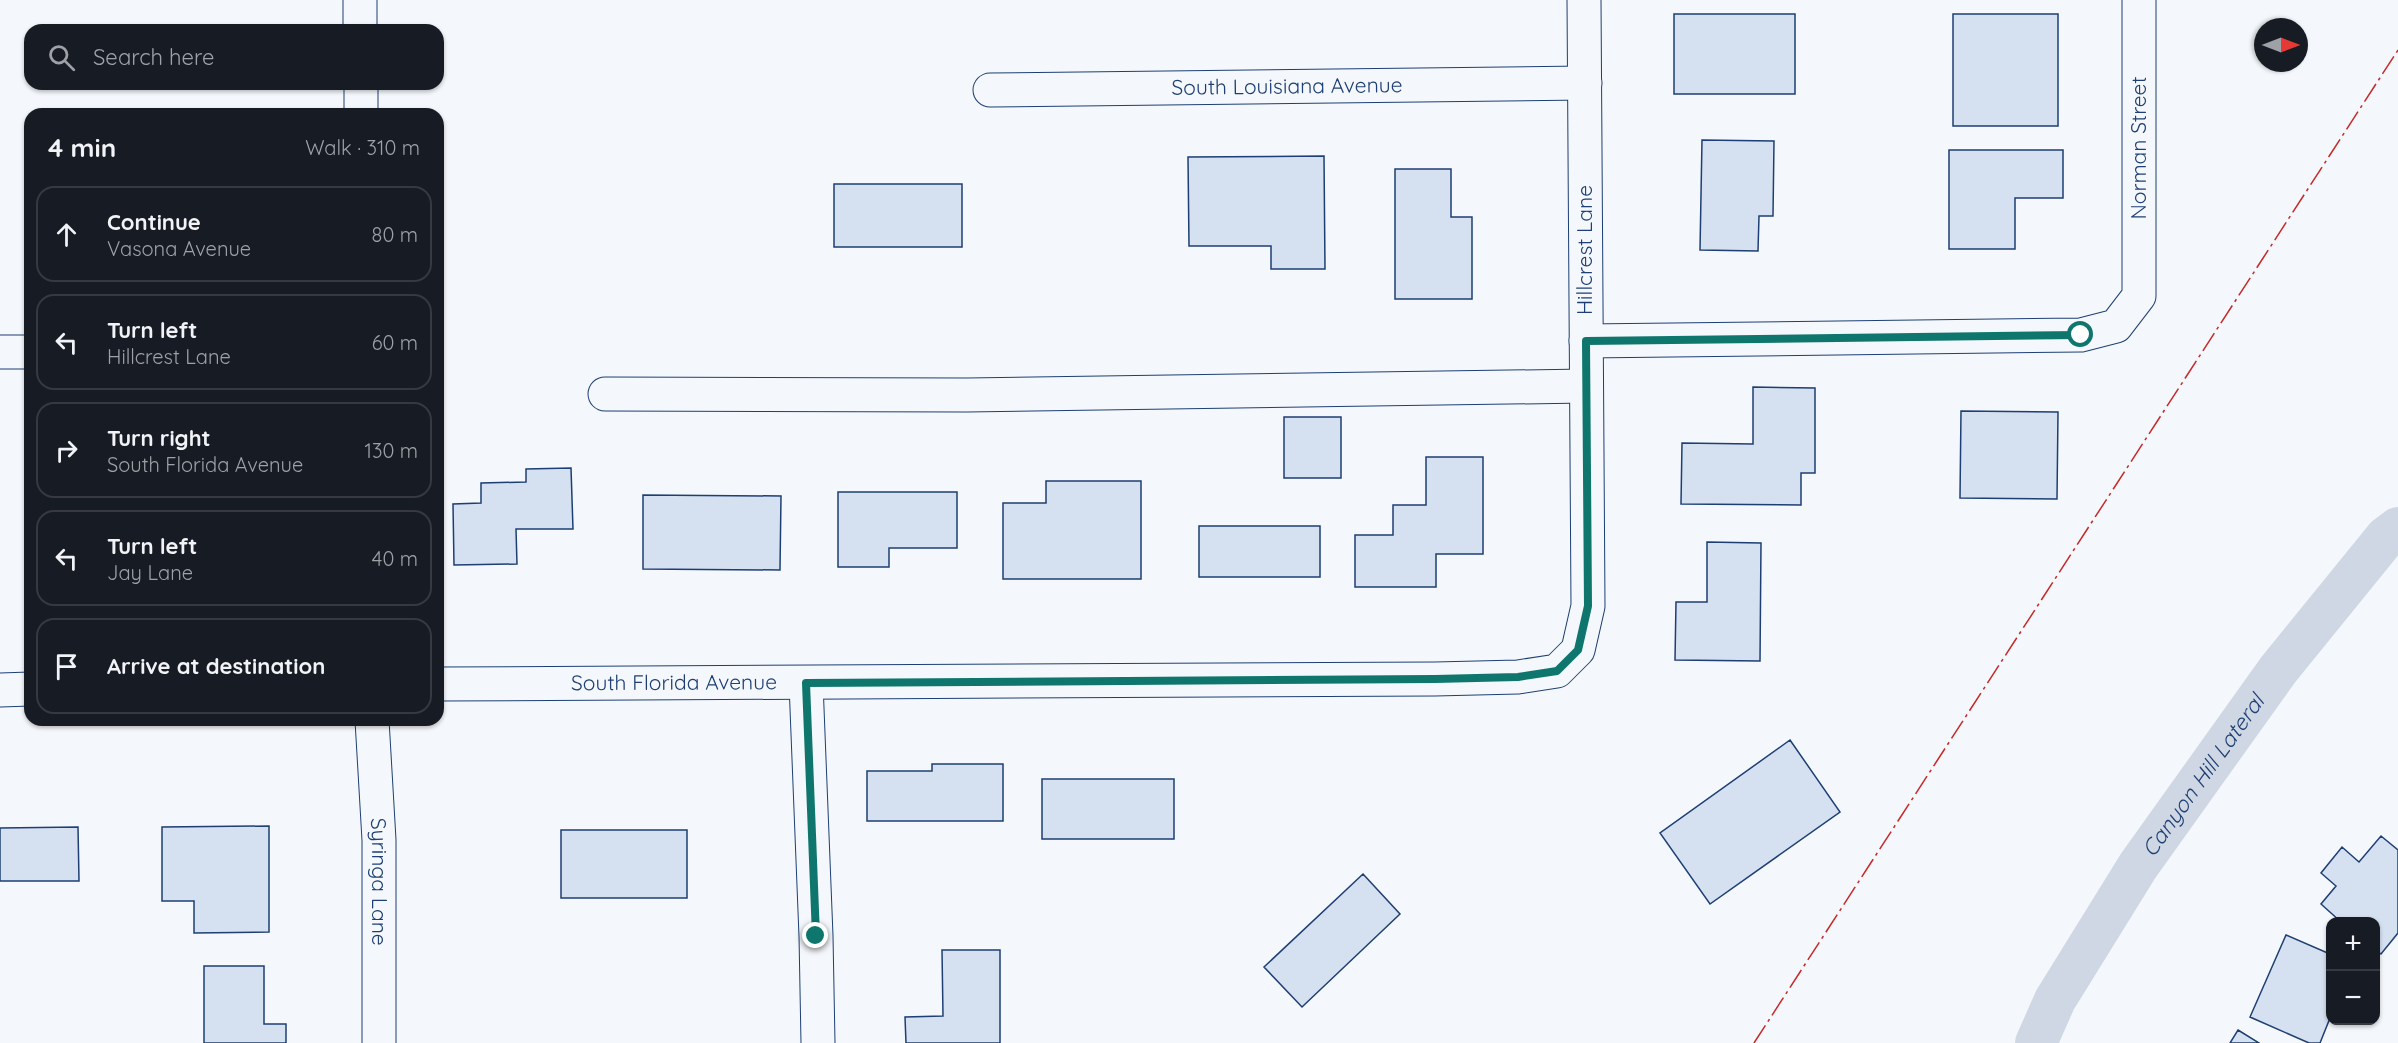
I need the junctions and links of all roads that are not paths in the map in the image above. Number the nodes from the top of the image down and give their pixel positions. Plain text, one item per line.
1 (360, 0) edge
2 (1584, 0) edge
3 (2139, 0) edge
4 (360, 24) edge
5 (1585, 83) junction
6 (361, 90) edge
7 (990, 90) dead end
8 (361, 108) edge
9 (1586, 341) junction
10 (0, 352) edge
11 (24, 352) edge
12 (1586, 386) junction
13 (605, 394) dead end
14 (1557, 671) joint
15 (806, 683) junction
16 (444, 684) edge
17 (24, 689) edge
18 (0, 690) edge
19 (372, 726) edge
20 (379, 1043) edge
21 (818, 1043) edge

1 - 4 street
2 - 5 street, Hillcrest Lane
3 - 9 street, Norman Street
5 - 7 street, South Louisiana Avenue
5 - 9 street, Hillcrest Lane
6 - 8 street
9 - 12 street, Hillcrest Lane
10 - 11 street
12 - 13 street
12 - 14 street, Hillcrest Lane
14 - 15 street, South Florida Avenue
15 - 16 street, South Florida Avenue
15 - 21 street
17 - 18 street
19 - 20 street, Syringa Lane

